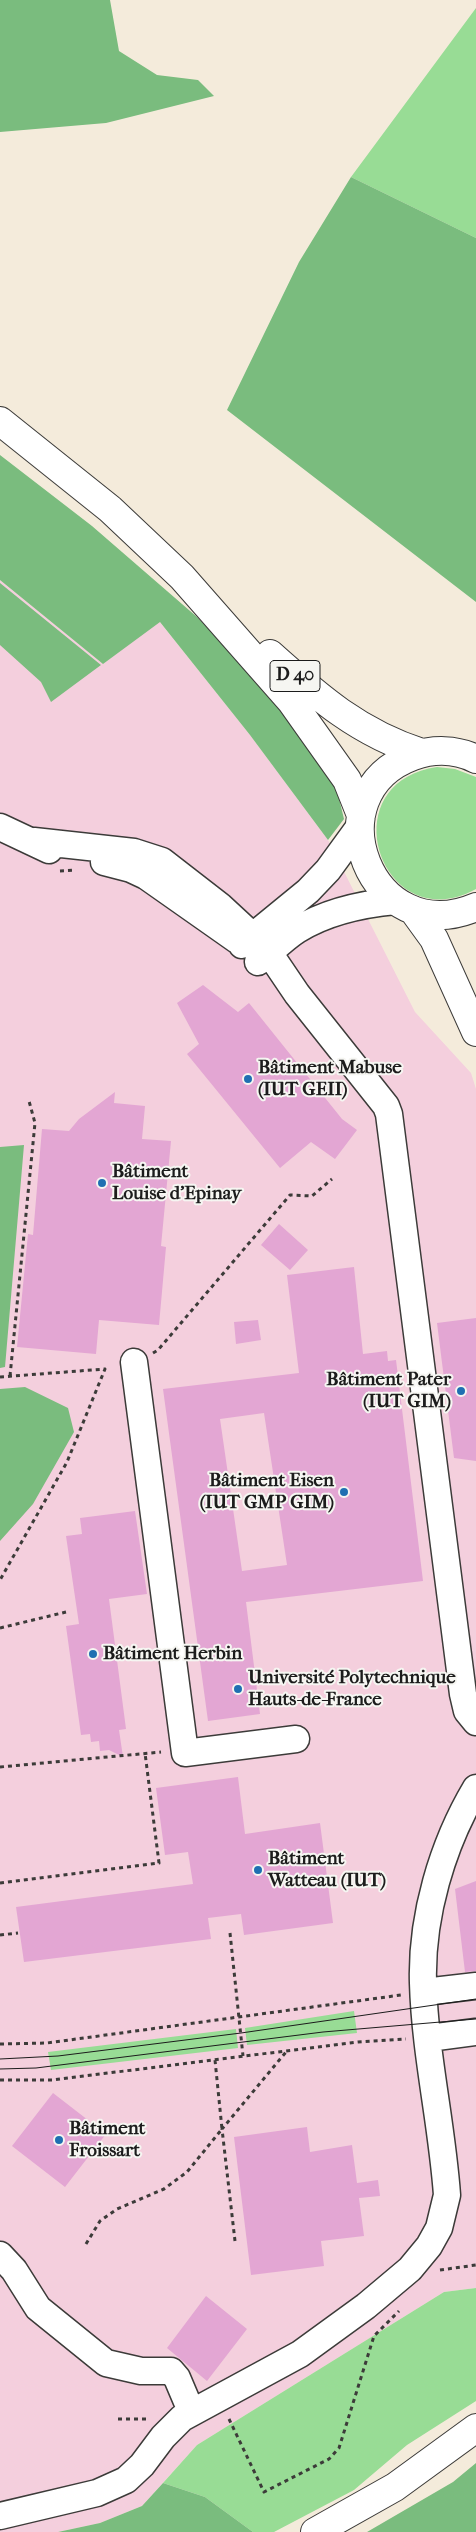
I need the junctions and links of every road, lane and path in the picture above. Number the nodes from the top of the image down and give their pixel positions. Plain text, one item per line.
1 (0, 421) edge
2 (182, 577) junction
3 (422, 753) junction
4 (476, 759) edge
5 (360, 821) junction
6 (0, 827) edge
7 (54, 866) dead end
8 (83, 868) dead end
9 (404, 906) junction
10 (476, 907) edge
11 (255, 949) junction
12 (476, 1032) edge
13 (29, 1101) dead end
14 (332, 1179) dead end
15 (134, 1362) junction
16 (105, 1369) junction
17 (10, 1376) junction
18 (0, 1377) edge
19 (0, 1580) edge
20 (66, 1612) dead end
21 (0, 1628) edge
22 (476, 1722) edge
23 (296, 1739) dead end
24 (184, 1749) junction
25 (145, 1753) junction
26 (0, 1767) edge
27 (476, 1788) edge
28 (0, 1883) edge
29 (18, 1933) dead end
30 (230, 1933) dead end
31 (0, 1935) edge
32 (476, 1986) edge
33 (424, 1992) junction
34 (238, 2016) junction
35 (476, 2032) edge
36 (429, 2038) junction
37 (0, 2044) edge
38 (286, 2052) junction
39 (243, 2056) junction
40 (215, 2060) junction
41 (0, 2080) edge
42 (222, 2129) junction
43 (235, 2241) dead end
44 (86, 2244) dead end
45 (0, 2255) edge
46 (476, 2265) edge
47 (433, 2276) dead end
48 (401, 2309) dead end
49 (191, 2411) junction
50 (220, 2422) dead end
51 (476, 2428) edge
52 (0, 2516) edge
53 (315, 2532) edge

1 - 2 main road, D 40
2 - 3 main road, D 40
2 - 5 main road, D 40
3 - 4 main road
3 - 5 main road
5 - 9 main road
5 - 11 street
6 - 11 street
7 - 8 path
9 - 10 main road
9 - 11 street
9 - 12 main road
11 - 22 street
13 - 17 path
14 - 15 path
15 - 16 path
15 - 24 street
16 - 17 path
16 - 19 path
17 - 18 path
20 - 21 path
23 - 24 street
24 - 25 path
25 - 26 path
25 - 28 path
27 - 33 street
29 - 31 path
30 - 34 path
32 - 33 street
33 - 34 path
33 - 36 street
34 - 37 path
34 - 39 path
35 - 36 street
36 - 38 path
36 - 49 street
38 - 39 path
38 - 42 path
39 - 40 path
40 - 41 path
40 - 42 path
42 - 43 path
42 - 44 path
45 - 49 street
46 - 47 path
48 - 50 path
49 - 52 street
51 - 53 main road

